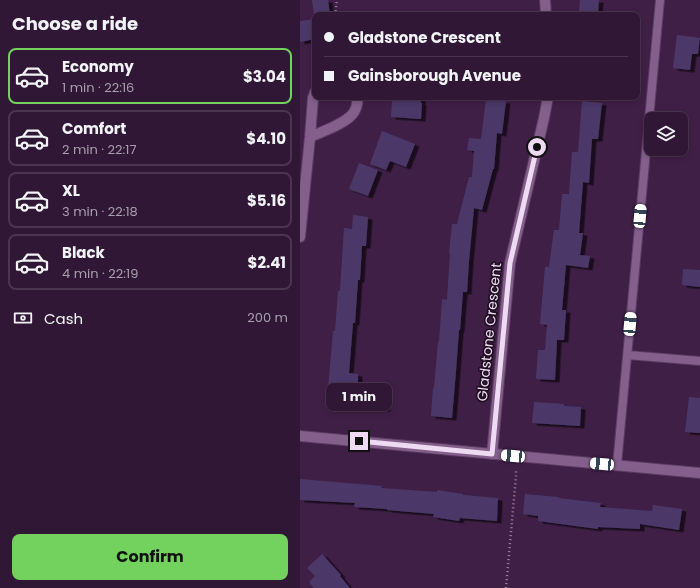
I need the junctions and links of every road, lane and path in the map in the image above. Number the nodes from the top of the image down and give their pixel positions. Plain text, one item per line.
1 (337, 0) edge
2 (545, 0) edge
3 (660, 0) edge
4 (335, 12) edge
5 (546, 12) edge
6 (313, 100) edge
7 (357, 100) edge
8 (547, 100) edge
9 (310, 137) junction
10 (300, 237) edge
11 (628, 355) junction
12 (700, 361) edge
13 (300, 436) edge
14 (492, 454) junction
15 (617, 465) junction
16 (516, 468) dead end
17 (700, 473) edge
18 (506, 588) edge

1 - 4 path
2 - 5 street
3 - 11 lane
6 - 9 street
7 - 9 street
8 - 14 street, Gladstone Crescent
9 - 10 street
11 - 12 lane
11 - 15 lane
13 - 14 street
14 - 15 street
15 - 17 street
16 - 18 path

